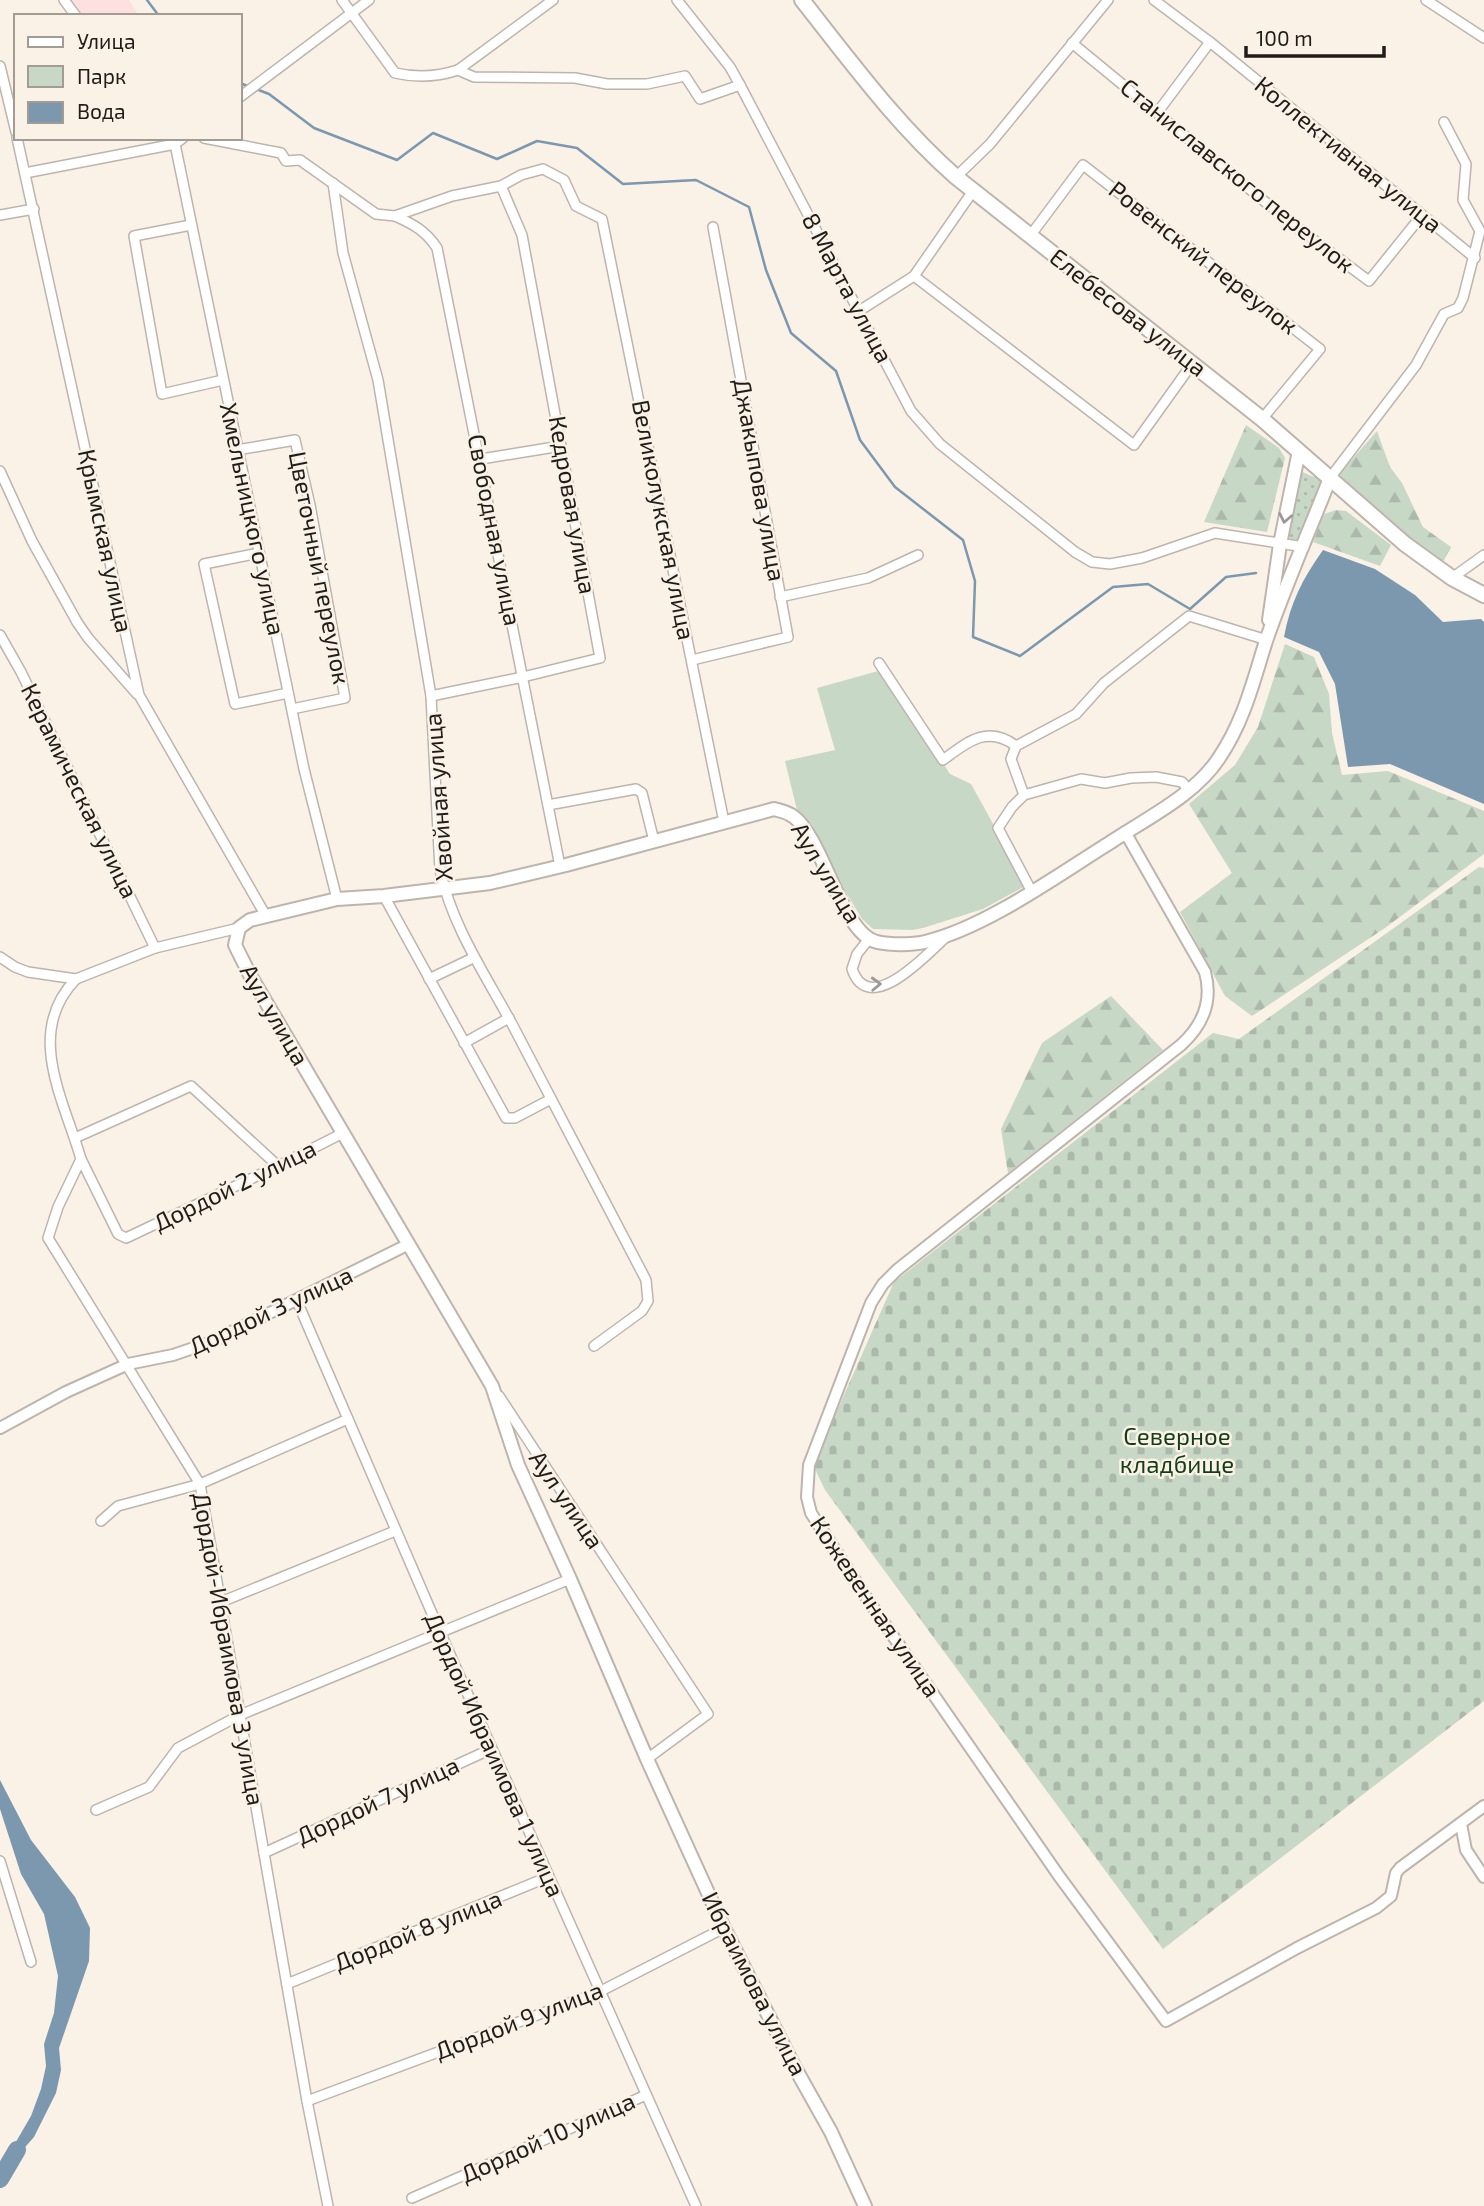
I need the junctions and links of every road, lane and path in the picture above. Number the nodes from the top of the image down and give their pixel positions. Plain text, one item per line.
1 (342, 0) edge
2 (369, 0) edge
3 (553, 0) edge
4 (677, 0) edge
5 (802, 0) edge
6 (1108, 0) edge
7 (1154, 0) edge
8 (1426, 0) edge
9 (352, 13) junction
10 (1484, 38) edge
11 (1210, 42) junction
12 (1072, 43) junction
13 (0, 66) edge
14 (458, 70) junction
15 (740, 85) junction
16 (242, 95) edge
17 (1157, 113) junction
18 (1444, 122) dead end
19 (14, 124) edge
20 (18, 140) edge
21 (177, 140) edge
22 (214, 140) edge
23 (26, 173) junction
24 (956, 177) junction
25 (333, 183) junction
26 (501, 186) junction
27 (973, 191) junction
28 (34, 209) junction
29 (0, 215) edge
30 (1422, 215) junction
31 (395, 216) junction
32 (191, 225) junction
33 (713, 227) dead end
34 (1030, 236) junction
35 (1475, 258) junction
36 (914, 276) junction
37 (859, 311) junction
38 (1192, 364) junction
39 (223, 380) junction
40 (1262, 419) junction
41 (561, 446) junction
42 (237, 450) junction
43 (1299, 451) junction
44 (481, 459) junction
45 (0, 471) edge
46 (1330, 478) junction
47 (1280, 544) junction
48 (1304, 547) junction
49 (259, 553) junction
50 (918, 555) dead end
51 (1484, 555) edge
52 (1452, 578) junction
53 (1484, 595) edge
54 (780, 597) junction
55 (0, 635) edge
56 (1267, 640) junction
57 (692, 660) junction
58 (879, 663) dead end
59 (523, 677) junction
60 (288, 693) junction
61 (139, 695) junction
62 (431, 696) junction
63 (292, 709) junction
64 (1016, 746) junction
65 (1189, 790) junction
66 (1024, 795) junction
67 (548, 805) junction
68 (724, 822) junction
69 (1125, 832) junction
70 (654, 841) junction
71 (560, 866) junction
72 (444, 889) junction
73 (1032, 892) junction
74 (384, 896) junction
75 (337, 899) junction
76 (266, 916) junction
77 (239, 929) junction
78 (949, 934) junction
79 (869, 939) junction
80 (155, 948) junction
81 (0, 957) edge
82 (473, 958) junction
83 (76, 979) junction
84 (429, 979) junction
85 (509, 1018) junction
86 (464, 1043) junction
87 (551, 1099) junction
88 (344, 1133) junction
89 (75, 1138) junction
90 (81, 1159) junction
91 (278, 1167) junction
92 (408, 1244) junction
93 (297, 1301) junction
94 (594, 1346) dead end
95 (128, 1364) junction
96 (492, 1386) junction
97 (348, 1419) junction
98 (0, 1429) edge
99 (200, 1484) junction
100 (101, 1521) dead end
101 (395, 1531) junction
102 (570, 1579) junction
103 (221, 1602) junction
104 (440, 1632) junction
105 (240, 1716) junction
106 (491, 1749) junction
107 (647, 1759) junction
108 (1484, 1806) edge
109 (96, 1810) dead end
110 (1461, 1824) junction
111 (264, 1853) junction
112 (0, 1861) edge
113 (548, 1877) junction
114 (1484, 1877) edge
115 (724, 1928) junction
116 (31, 1962) dead end
117 (287, 1984) junction
118 (599, 1992) junction
119 (646, 2095) junction
120 (307, 2101) junction
121 (412, 2198) dead end
122 (328, 2206) edge
123 (696, 2206) edge
124 (865, 2206) edge

1 - 9 street
2 - 9 street
3 - 14 street
4 - 15 street, 8 Марта улица
5 - 24 main road, Елебесова улица
6 - 12 street
7 - 11 street, Коллективная улица
8 - 10 street
9 - 14 street
9 - 16 street
11 - 17 street
11 - 30 street, Коллективная улица
12 - 17 street, Станиславского переулок
12 - 24 street
13 - 19 street
14 - 15 street
15 - 37 street, 8 Марта улица
17 - 30 street, Станиславского переулок
18 - 35 street
20 - 23 street, Крымская улица
21 - 23 street
21 - 32 street, Хмельницкого улица
22 - 25 street
23 - 28 street, Крымская улица
24 - 27 main road, Елебесова улица
25 - 31 street
25 - 62 street, Хвойная улица
26 - 31 street
26 - 41 street, Кедровая улица
26 - 57 street, Великолукская улица
27 - 34 main road, Елебесова улица
27 - 36 street
28 - 29 street
28 - 61 street, Крымская улица
30 - 35 street, Коллективная улица
31 - 44 street, Свободная улица
32 - 39 street, Хмельницкого улица
32 - 39 street
33 - 54 street, Джакыпова улица
34 - 38 main road, Елебесова улица
34 - 40 street, Ровенский переулок
35 - 46 street
36 - 37 street
36 - 38 street
37 - 47 street, 8 Марта улица
38 - 40 main road, Елебесова улица
39 - 42 street, Хмельницкого улица
40 - 43 main road, Елебесова улица
41 - 44 street
41 - 59 street, Кедровая улица
42 - 49 street, Хмельницкого улица
42 - 63 street, Цветочный переулок
43 - 46 main road, Елебесова улица
43 -> 47 main road
44 - 59 street, Свободная улица
45 - 61 street
46 - 48 main road
46 - 52 main road, Елебесова улица
47 - 48 street, 8 Марта улица
47 - 56 main road
48 - 56 main road
49 - 60 street, Хмельницкого улица
49 - 60 street
50 - 54 street
51 - 52 street
52 - 53 main road, Елебесова улица
54 - 57 street, Джакыпова улица
55 - 80 street, Керамическая улица
56 - 64 street
56 - 65 main road, Аул улица
57 - 68 street, Великолукская улица
58 - 64 street
59 - 62 street, Кедровая улица
59 - 67 street, Свободная улица
60 - 63 street, Хмельницкого улица
61 - 76 street, Крымская улица
62 - 72 street, Хвойная улица
63 - 75 street, Хмельницкого улица
64 - 66 street
65 - 66 street
65 - 69 main road, Аул улица
66 - 73 street
67 - 70 street
67 - 71 street, Свободная улица
68 - 70 main road, Аул улица
68 - 79 main road, Аул улица
69 - 73 main road, Аул улица
69 - 110 street, Кожевенная улица
70 - 71 main road, Аул улица
71 - 72 main road, Аул улица
72 - 74 main road, Аул улица
72 - 82 street, Хвойная улица
73 - 78 main road, Аул улица
74 - 75 main road, Аул улица
74 - 84 street
75 - 76 main road, Аул улица
76 - 77 main road, Аул улица
77 - 80 street
77 - 88 main road, Аул улица
78 - 79 main road, Аул улица
79 -> 78 street
80 - 83 street
81 - 83 street
82 - 84 street
82 - 85 street, Хвойная улица
83 - 89 street
84 - 86 street
85 - 86 street
85 - 87 street, Хвойная улица
86 - 87 street
87 - 94 street, Хвойная улица
88 - 91 street, Дордой 2 улица
88 - 92 main road, Аул улица
89 - 90 street
89 - 91 street
90 - 91 street, Дордой 2 улица
90 - 95 street, Дордой-Ибраимова 3 улица
92 - 93 street, Дордой 3 улица
92 - 96 main road, Аул улица
93 - 95 street, Дордой 3 улица
93 - 97 street, Дордой Ибраимова 1 улица
95 - 98 street, Дордой 3 улица
95 - 99 street, Дордой-Ибраимова 3 улица
96 - 102 main road, Ибраимова улица
96 - 107 street, Аул улица
97 - 99 street
97 - 101 street, Дордой Ибраимова 1 улица
99 - 100 street
99 - 103 street, Дордой-Ибраимова 3 улица
101 - 103 street
101 - 104 street, Дордой Ибраимова 1 улица
102 - 104 street
102 - 107 main road, Ибраимова улица
103 - 105 street, Дордой-Ибраимова 3 улица
104 - 105 street
104 - 106 street, Дордой Ибраимова 1 улица
105 - 109 street
105 - 111 street, Дордой-Ибраимова 3 улица
106 - 111 street, Дордой 7 улица
106 - 113 street, Дордой Ибраимова 1 улица
107 - 115 main road, Ибраимова улица
108 - 110 street, Кожевенная улица
110 - 114 street
111 - 117 street, Дордой-Ибраимова 3 улица
112 - 116 street
113 - 117 street, Дордой 8 улица
113 - 118 street, Дордой Ибраимова 1 улица
115 - 118 street, Дордой 9 улица
115 - 124 main road, Ибраимова улица
117 - 120 street, Дордой-Ибраимова 3 улица
118 - 119 street, Дордой Ибраимова 1 улица
118 - 120 street, Дордой 9 улица
119 - 121 street, Дордой 10 улица
119 - 123 street, Дордой Ибраимова 1 улица
120 - 122 street, Дордой-Ибраимова 3 улица

